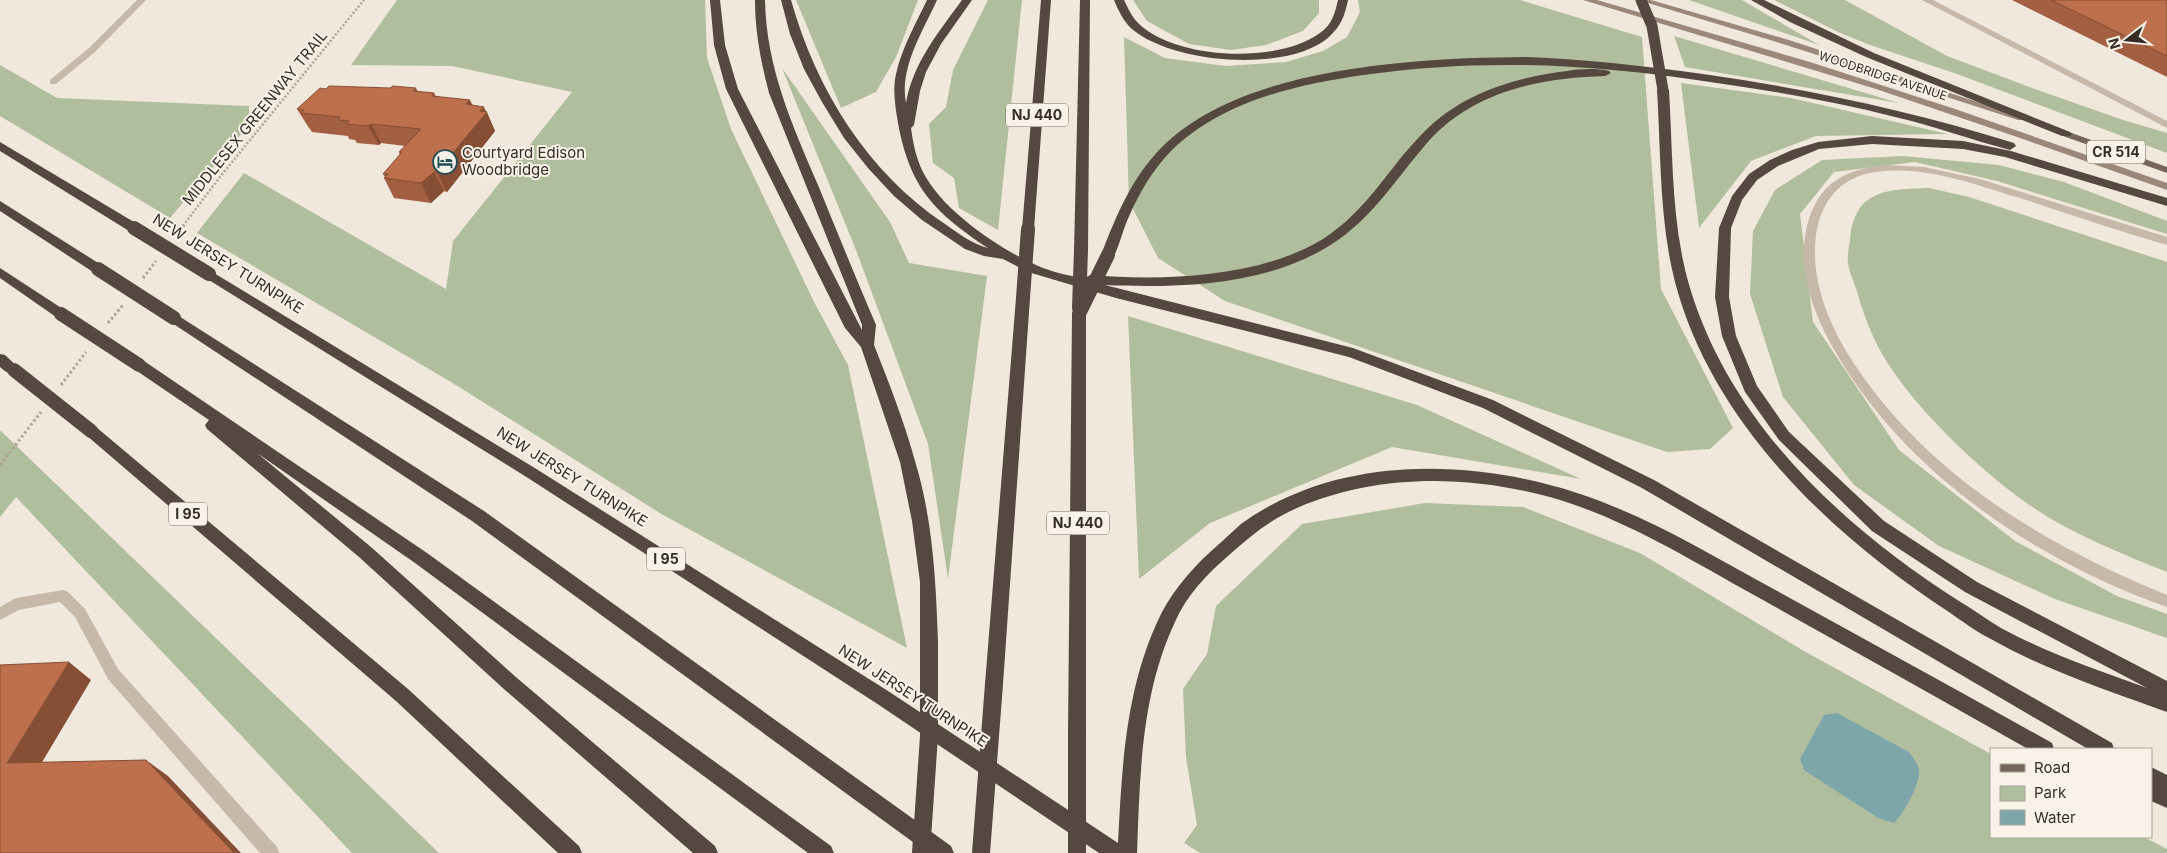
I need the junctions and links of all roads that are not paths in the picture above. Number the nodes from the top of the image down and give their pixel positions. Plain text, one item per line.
1 (142, 0) edge
2 (715, 0) edge
3 (760, 0) edge
4 (786, 0) edge
5 (932, 0) edge
6 (967, 0) edge
7 (1046, 0) edge
8 (1085, 0) edge
9 (1120, 0) edge
10 (1343, 0) edge
11 (1587, 0) edge
12 (1641, 0) edge
13 (1756, 0) edge
14 (1926, 0) edge
15 (1701, 77) junction
16 (53, 82) dead end
17 (2167, 125) edge
18 (907, 132) junction
19 (2066, 134) junction
20 (0, 146) edge
21 (2167, 170) edge
22 (2167, 187) edge
23 (2167, 202) edge
24 (0, 205) edge
25 (2167, 241) edge
26 (1010, 257) junction
27 (0, 272) edge
28 (1059, 277) junction
29 (1079, 314) junction
30 (867, 345) junction
31 (0, 359) edge
32 (139, 365) junction
33 (2167, 601) edge
34 (0, 614) edge
35 (2167, 690) edge
36 (2167, 704) edge
37 (2043, 748) edge
38 (2103, 748) edge
39 (2152, 777) edge
40 (2167, 785) edge
41 (2152, 792) edge
42 (2167, 799) edge
43 (271, 853) edge
44 (572, 853) edge
45 (708, 853) edge
46 (824, 853) edge
47 (921, 853) edge
48 (944, 853) edge
49 (981, 853) edge
50 (1078, 853) edge
51 (1116, 853) edge
52 (1127, 853) edge

1 - 16 street
2 - 30 highway
3 - 30 highway
4 - 26 highway
5 - 18 highway
6 - 18 highway
7 - 49 highway, NJ 440, bridge
8 - 29 highway, NJ 440, bridge
9 - 10 highway
11 - 22 main road, WOODBRIDGE AVENUE / CR 514
12 - 19 main road, WOODBRIDGE AVENUE / CR 514
12 - 36 highway, bridge
13 - 19 highway
14 - 17 street
15 - 23 highway
15 - 28 highway
15 - 29 highway, bridge
18 - 26 highway
19 - 21 main road, WOODBRIDGE AVENUE / CR 514
20 - 51 highway, NEW JERSEY TURNPIKE / I 95, bridge
23 - 35 highway
24 - 48 highway, bridge
25 - 33 street
26 - 28 highway
27 - 32 highway, bridge
28 - 38 highway
29 - 50 highway, NJ 440, bridge
30 - 47 highway, bridge
31 - 44 highway, I 95, bridge
32 - 45 highway
32 - 46 highway
34 - 43 street
37 - 52 highway
39 - 40 highway
41 - 42 highway

